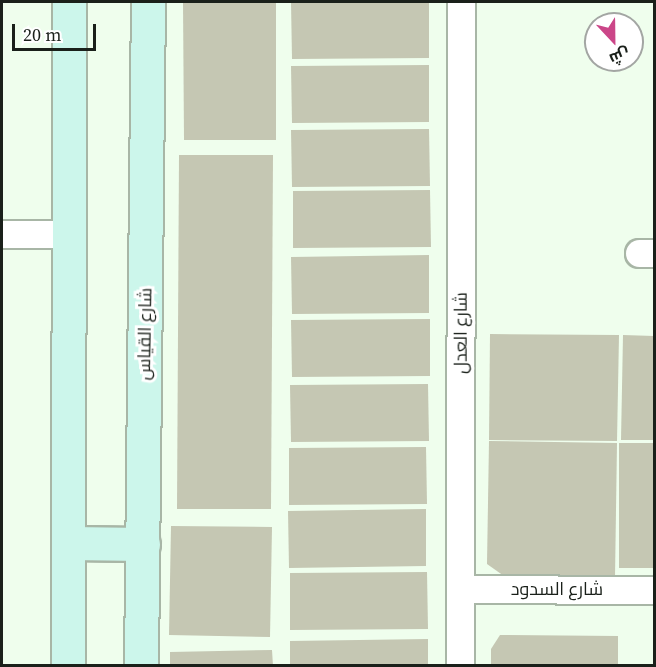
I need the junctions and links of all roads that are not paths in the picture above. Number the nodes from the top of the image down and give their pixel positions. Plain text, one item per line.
1 (69, 2) edge
2 (148, 2) edge
3 (461, 2) edge
4 (2, 234) edge
5 (69, 234) junction
6 (69, 543) junction
7 (142, 544) junction
8 (460, 589) junction
9 (654, 590) edge
10 (68, 666) edge
11 (141, 666) edge
12 (460, 666) edge

1 - 5 street
2 - 7 street, شارع القياس
3 - 8 street, شارع العدل
4 - 5 street
5 - 6 street
6 - 7 street
6 - 10 street
7 - 11 street, شارع القياس
8 - 9 street, شارع السدود
8 - 12 street, شارع العدل

